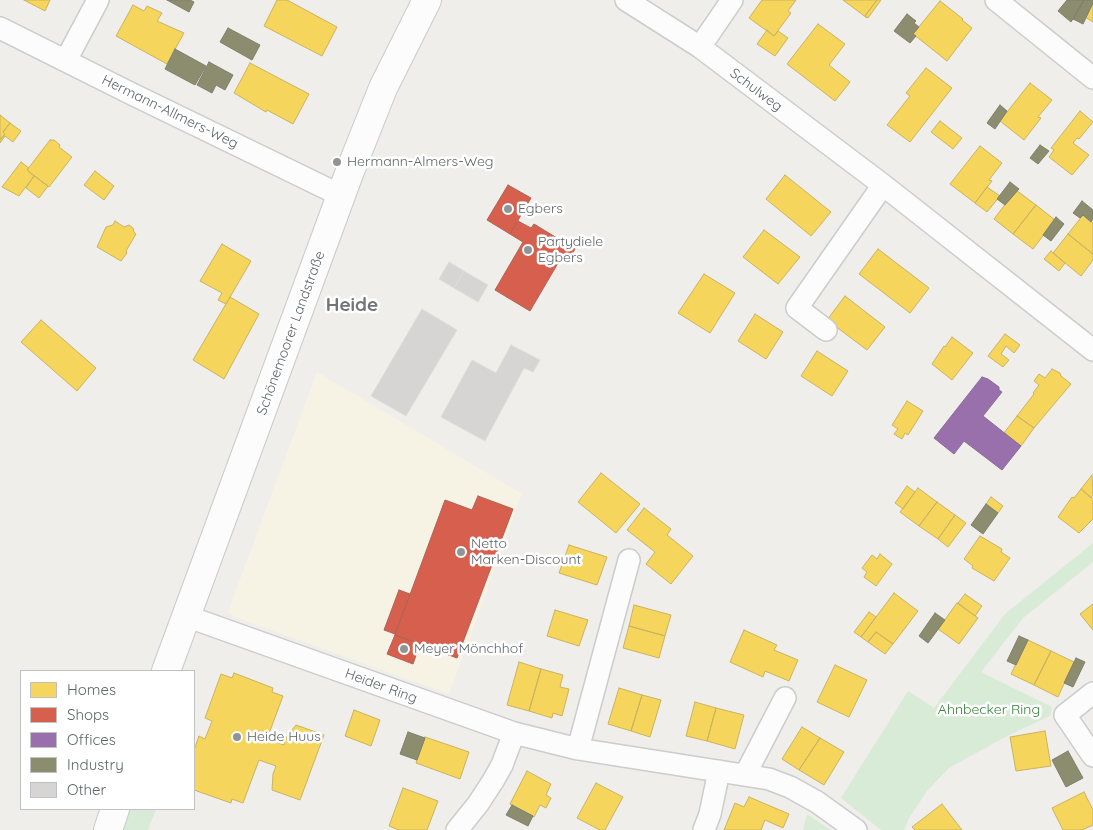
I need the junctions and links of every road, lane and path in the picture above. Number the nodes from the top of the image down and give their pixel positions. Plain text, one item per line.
1 (98, 0) edge
2 (428, 0) edge
3 (626, 0) edge
4 (732, 0) edge
5 (996, 0) edge
6 (0, 28) edge
7 (700, 48) junction
8 (66, 60) junction
9 (1093, 78) edge
10 (883, 185) junction
11 (340, 195) junction
12 (826, 330) dead end
13 (1090, 340) edge
14 (629, 560) dead end
15 (186, 616) junction
16 (166, 670) edge
17 (1093, 693) edge
18 (785, 698) dead end
19 (514, 733) junction
20 (578, 749) junction
21 (1093, 756) edge
22 (719, 771) junction
23 (745, 775) junction
24 (115, 810) edge
25 (108, 830) edge
26 (456, 830) edge
27 (704, 830) edge
28 (856, 830) edge

1 - 8 street
2 - 11 street, Schönemoorer Landstraße
3 - 7 street, Schulweg
4 - 7 street
5 - 9 street
6 - 8 street, Hermann-Allmers-Weg
7 - 10 street, Schulweg
8 - 11 street, Hermann-Allmers-Weg
10 - 12 street
10 - 13 street, Schulweg
11 - 15 street, Schönemoorer Landstraße
14 - 20 street
15 - 16 street, Schönemoorer Landstraße
15 - 19 street, Heider Ring
17 - 21 street
18 - 23 street
19 - 20 street, Heider Ring
19 - 26 street
20 - 22 street, Heider Ring
22 - 23 street, Heider Ring
22 - 27 street
23 - 28 street, Heider Ring
24 - 25 street

